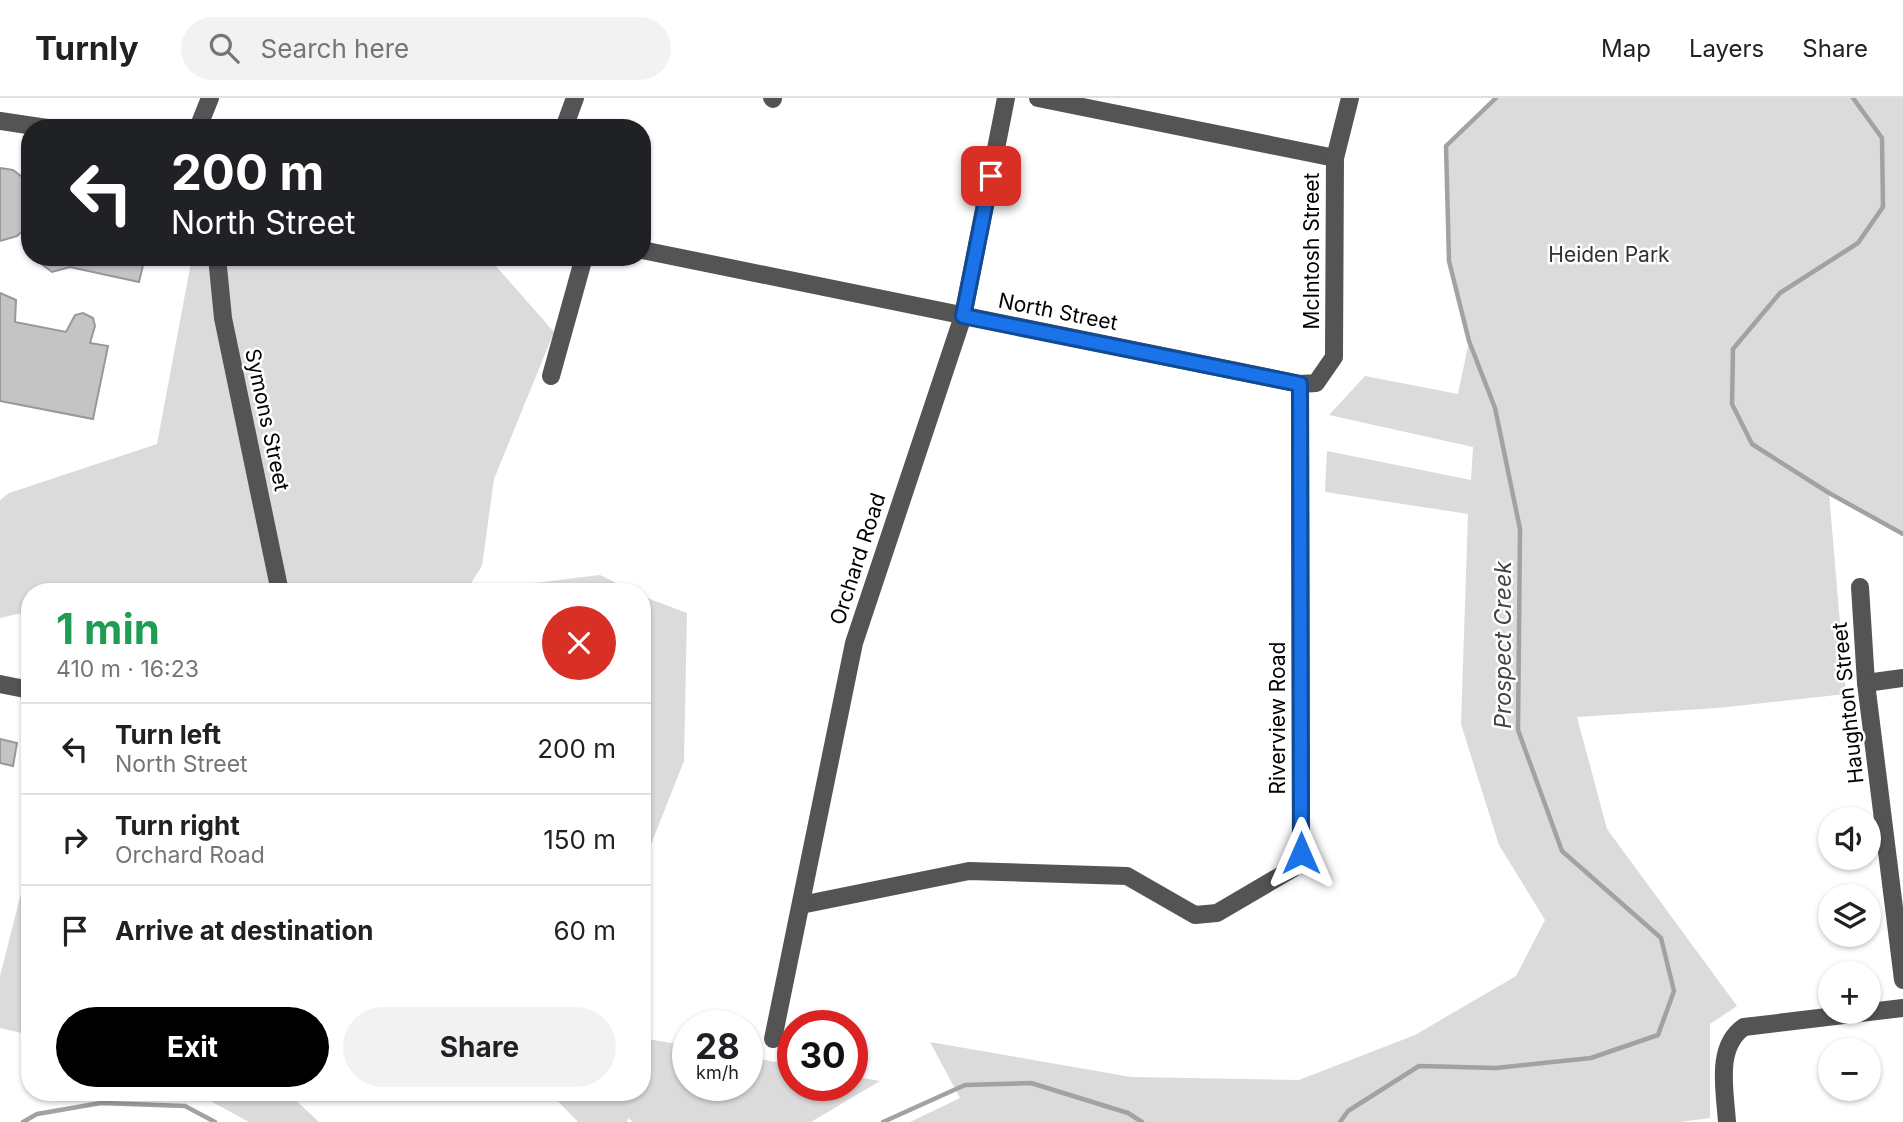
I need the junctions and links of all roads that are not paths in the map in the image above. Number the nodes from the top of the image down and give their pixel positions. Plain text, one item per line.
1 (210, 98) edge
2 (575, 98) edge
3 (1006, 98) edge
4 (1038, 98) edge
5 (1350, 98) edge
6 (202, 119) edge
7 (567, 119) edge
8 (1335, 158) junction
9 (651, 252) edge
10 (218, 266) edge
11 (582, 266) edge
12 (963, 316) junction
13 (551, 376) dead end
14 (1300, 384) junction
15 (278, 583) edge
16 (1860, 587) dead end
17 (1903, 678) edge
18 (1866, 682) junction
19 (0, 684) edge
20 (21, 688) edge
21 (801, 905) junction
22 (1903, 980) edge
23 (1903, 1009) edge
24 (773, 1039) dead end
25 (1727, 1122) edge

1 - 6 street
2 - 7 street
3 - 12 street, Orchard Road
4 - 8 street
5 - 8 street, McIntosh Street
8 - 14 street, McIntosh Street
9 - 12 street, North Street
10 - 15 street, Symons Street
11 - 13 street
12 - 14 street, North Street
12 - 21 street, Orchard Road
14 - 21 street, Riverview Road
16 - 18 street, Haughton Street
17 - 18 street
18 - 22 street, Haughton Street
19 - 20 street
21 - 24 street, Orchard Road
23 - 25 street

